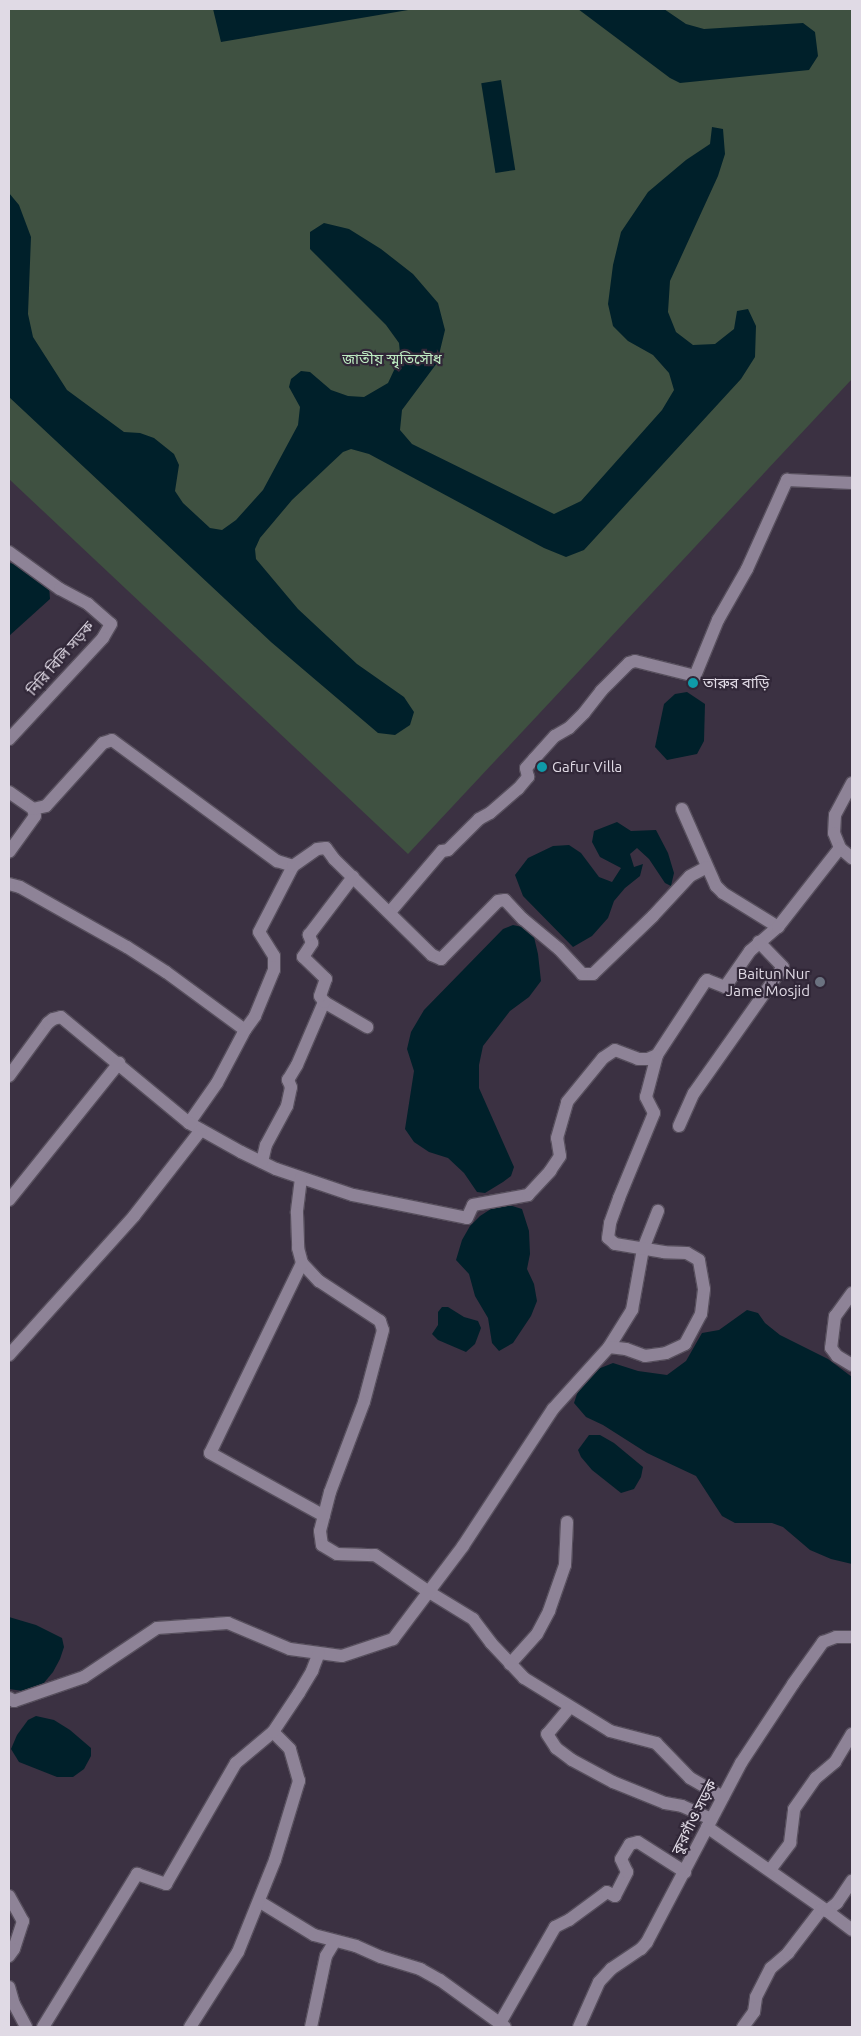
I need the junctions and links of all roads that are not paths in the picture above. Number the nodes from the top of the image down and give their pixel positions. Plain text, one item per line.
1 (852, 483) edge
2 (9, 552) edge
3 (9, 739) edge
4 (852, 783) edge
5 (9, 792) edge
6 (33, 810) junction
7 (682, 810) dead end
8 (840, 848) junction
9 (9, 852) edge
10 (852, 858) edge
11 (293, 866) junction
12 (707, 867) junction
13 (354, 877) junction
14 (9, 884) edge
15 (390, 912) junction
16 (778, 927) junction
17 (759, 942) junction
18 (324, 1002) junction
19 (368, 1027) dead end
20 (245, 1030) junction
21 (657, 1055) junction
22 (119, 1063) junction
23 (9, 1076) edge
24 (189, 1123) junction
25 (679, 1126) dead end
26 (201, 1130) junction
27 (262, 1162) junction
28 (301, 1178) junction
29 (9, 1200) edge
30 (658, 1210) dead end
31 (643, 1249) junction
32 (302, 1263) junction
33 (852, 1293) edge
34 (609, 1347) junction
35 (9, 1355) edge
36 (852, 1365) edge
37 (324, 1516) junction
38 (567, 1522) dead end
39 (429, 1592) junction
40 (852, 1637) edge
41 (319, 1653) junction
42 (510, 1664) junction
43 (9, 1698) edge
44 (570, 1707) junction
45 (273, 1732) junction
46 (852, 1734) edge
47 (723, 1797) junction
48 (709, 1823) junction
49 (770, 1870) junction
50 (685, 1872) junction
51 (852, 1881) edge
52 (9, 1896) edge
53 (260, 1902) junction
54 (827, 1911) junction
55 (852, 1930) edge
56 (335, 1941) junction
57 (9, 1956) edge
58 (9, 1987) edge
59 (503, 2025) edge
60 (26, 2027) edge
61 (42, 2027) edge
62 (190, 2027) edge
63 (311, 2027) edge
64 (579, 2027) edge
65 (743, 2027) edge

1 - 15 street
2 - 3 street, নিরি বিলি সড়ক
4 - 8 street
5 - 6 street
6 - 9 street
6 - 11 street
7 - 12 street
8 - 10 street
8 - 16 street
11 - 13 street
11 - 20 street
12 - 15 street
12 - 16 street
13 - 15 street
13 - 18 street
14 - 20 street
16 - 17 street
17 - 21 street
17 - 25 street
18 - 19 street
18 - 27 street
20 - 24 street
21 - 28 street
21 - 31 street
22 - 23 street
22 - 24 street
22 - 29 street
24 - 26 street
26 - 27 street
26 - 35 street
27 - 28 street
28 - 32 street
30 - 31 street
31 - 34 street
31 - 34 street
32 - 37 street
32 - 37 street
33 - 36 street
34 - 39 street
37 - 39 street
38 - 42 street
39 - 41 street
39 - 42 street
40 - 47 street, কুরগাঁও সড়ক
41 - 43 street
41 - 45 street
42 - 44 street
44 - 47 street
44 - 48 street
45 - 53 street
45 - 61 street
46 - 49 street
47 - 48 street, কুরগাঁও সড়ক
48 - 49 street
48 - 50 street, কুরগাঁও সড়ক
49 - 54 street
50 - 59 street
50 - 64 street, কুরগাঁও সড়ক
51 - 54 street
52 - 57 street
53 - 56 street
53 - 62 street
54 - 55 street
54 - 65 street
56 - 59 street
56 - 63 street
58 - 60 street

